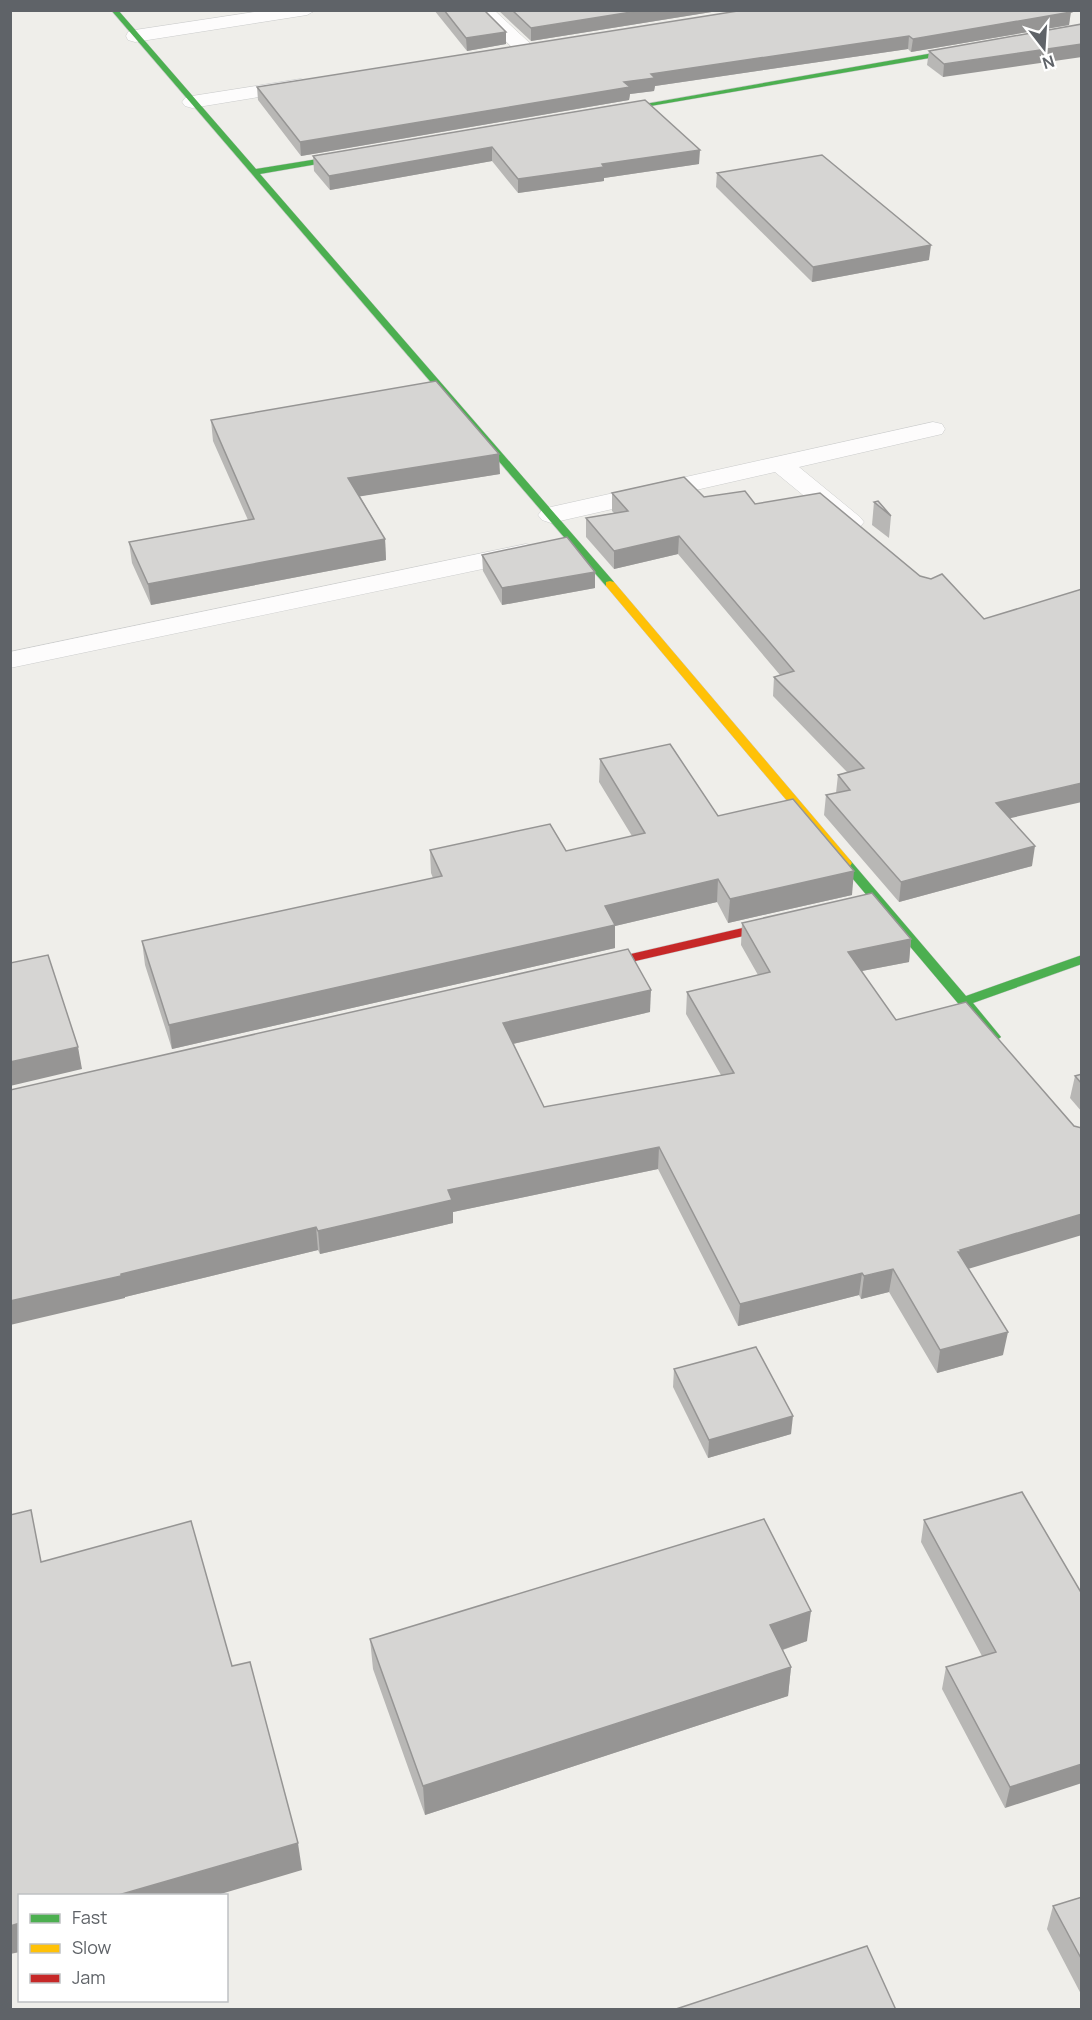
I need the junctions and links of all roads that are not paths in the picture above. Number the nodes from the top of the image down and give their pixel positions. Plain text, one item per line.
1 (114, 10) edge
2 (306, 10) edge
3 (483, 10) edge
4 (135, 36) junction
5 (549, 46) edge
6 (987, 46) edge
7 (526, 50) junction
8 (503, 53) edge
9 (319, 82) edge
10 (192, 102) junction
11 (585, 115) edge
12 (372, 152) edge
13 (254, 172) junction
14 (933, 429) dead end
15 (781, 464) junction
16 (551, 515) junction
17 (873, 541) edge
18 (573, 542) junction
19 (10, 660) edge
20 (796, 920) edge
21 (1082, 959) edge
22 (577, 970) edge
23 (963, 1002) junction
24 (1003, 1048) edge

1 - 4 main road
2 - 4 street
3 - 7 street
4 - 10 main road
5 - 7 street
6 - 11 main road
7 - 8 street
9 - 10 street
10 - 13 main road
12 - 13 main road
13 - 16 main road
14 - 15 street
15 - 16 street
15 - 17 street
16 - 18 main road
18 - 19 street
18 - 23 main road
20 - 22 main road
21 - 23 main road
23 - 24 main road

